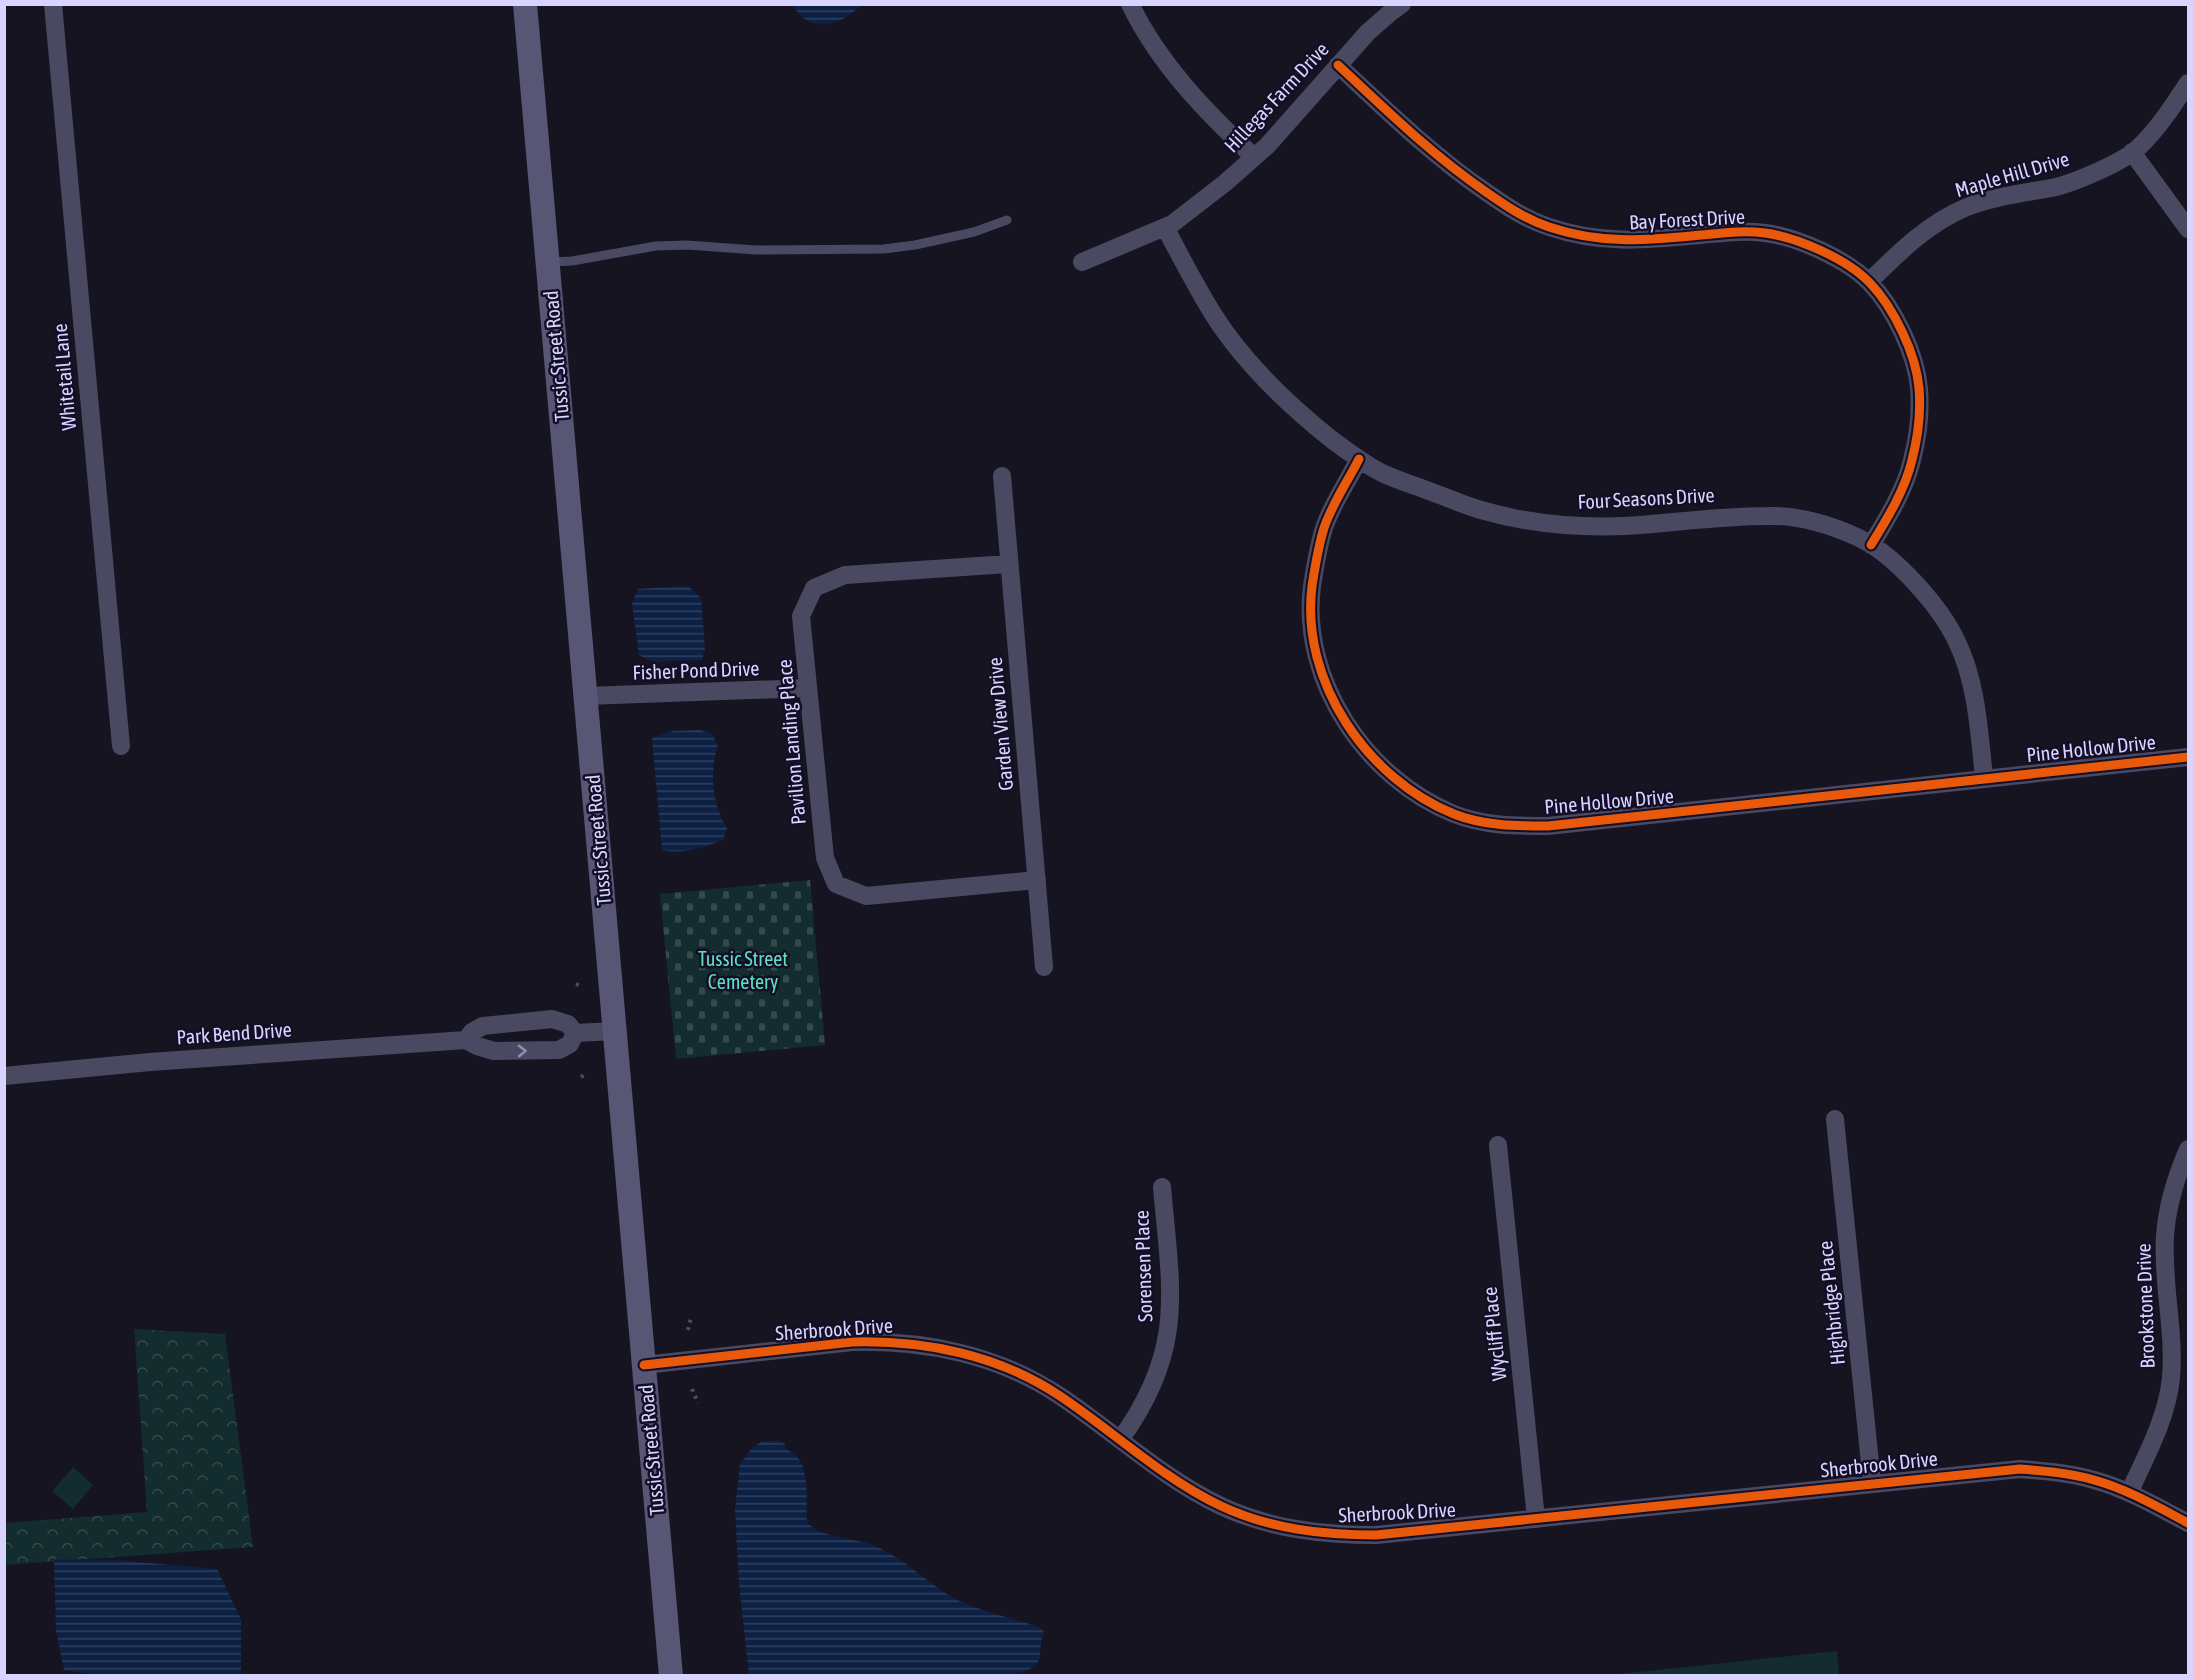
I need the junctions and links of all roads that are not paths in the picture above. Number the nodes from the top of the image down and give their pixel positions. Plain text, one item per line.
1 (53, 4) edge
2 (525, 4) edge
3 (1130, 4) edge
4 (1402, 4) edge
5 (1338, 65) junction
6 (2188, 83) edge
7 (2132, 152) junction
8 (1254, 157) junction
9 (1007, 219) dead end
10 (1165, 226) junction
11 (2188, 229) edge
12 (547, 262) junction
13 (1082, 262) dead end
14 (1869, 282) junction
15 (1359, 459) junction
16 (1002, 476) dead end
17 (1870, 545) junction
18 (1008, 564) junction
19 (808, 688) junction
20 (586, 696) junction
21 (121, 746) dead end
22 (2188, 756) edge
23 (1984, 777) junction
24 (1037, 880) junction
25 (1044, 967) dead end
26 (615, 1031) junction
27 (575, 1033) junction
28 (466, 1040) junction
29 (4, 1076) edge
30 (1835, 1119) dead end
31 (1498, 1145) dead end
32 (2188, 1149) edge
33 (1162, 1187) dead end
34 (644, 1365) junction
35 (1120, 1440) junction
36 (1872, 1483) junction
37 (2129, 1493) junction
38 (1536, 1519) junction
39 (2188, 1523) edge
40 (671, 1676) edge

1 - 21 street, Whitetail Lane
2 - 12 main road, Tussic Street Road
3 - 8 street
4 - 5 street, Hillegas Farm Drive
5 - 8 street, Hillegas Farm Drive
5 - 14 street, Bay Forest Drive
6 - 7 street, Maple Hill Drive
7 - 11 street
7 - 14 street, Maple Hill Drive
8 - 10 street, Hillegas Farm Drive
9 - 12 lane
10 - 13 street, Hillegas Farm Drive
10 - 15 street, Four Seasons Drive
12 - 20 main road, Tussic Street Road
14 - 17 street, Bay Forest Drive
15 - 17 street, Four Seasons Drive
15 - 23 street, Pine Hollow Drive
16 - 18 street, Garden View Drive
17 - 23 street, Four Seasons Drive
18 - 19 street, Pavilion Landing Place
18 - 24 street, Garden View Drive
19 - 20 street, Fisher Pond Drive
19 - 24 street, Pavilion Landing Place
20 - 26 main road, Tussic Street Road
22 - 23 street, Pine Hollow Drive
24 - 25 street, Garden View Drive
26 - 27 street
26 - 34 main road, Tussic Street Road
28 -> 27 street, Park Bend Drive
27 - 28 street, Park Bend Drive
28 - 29 street, Park Bend Drive
30 - 36 street, Highbridge Place
31 - 38 street, Wycliff Place
32 - 37 street, Brookstone Drive
33 - 35 street, Sorensen Place
34 - 35 street, Sherbrook Drive
34 - 40 main road, Tussic Street Road
35 - 38 street, Sherbrook Drive
36 - 37 street, Sherbrook Drive
36 - 38 street, Sherbrook Drive
37 - 39 street, Sherbrook Drive

